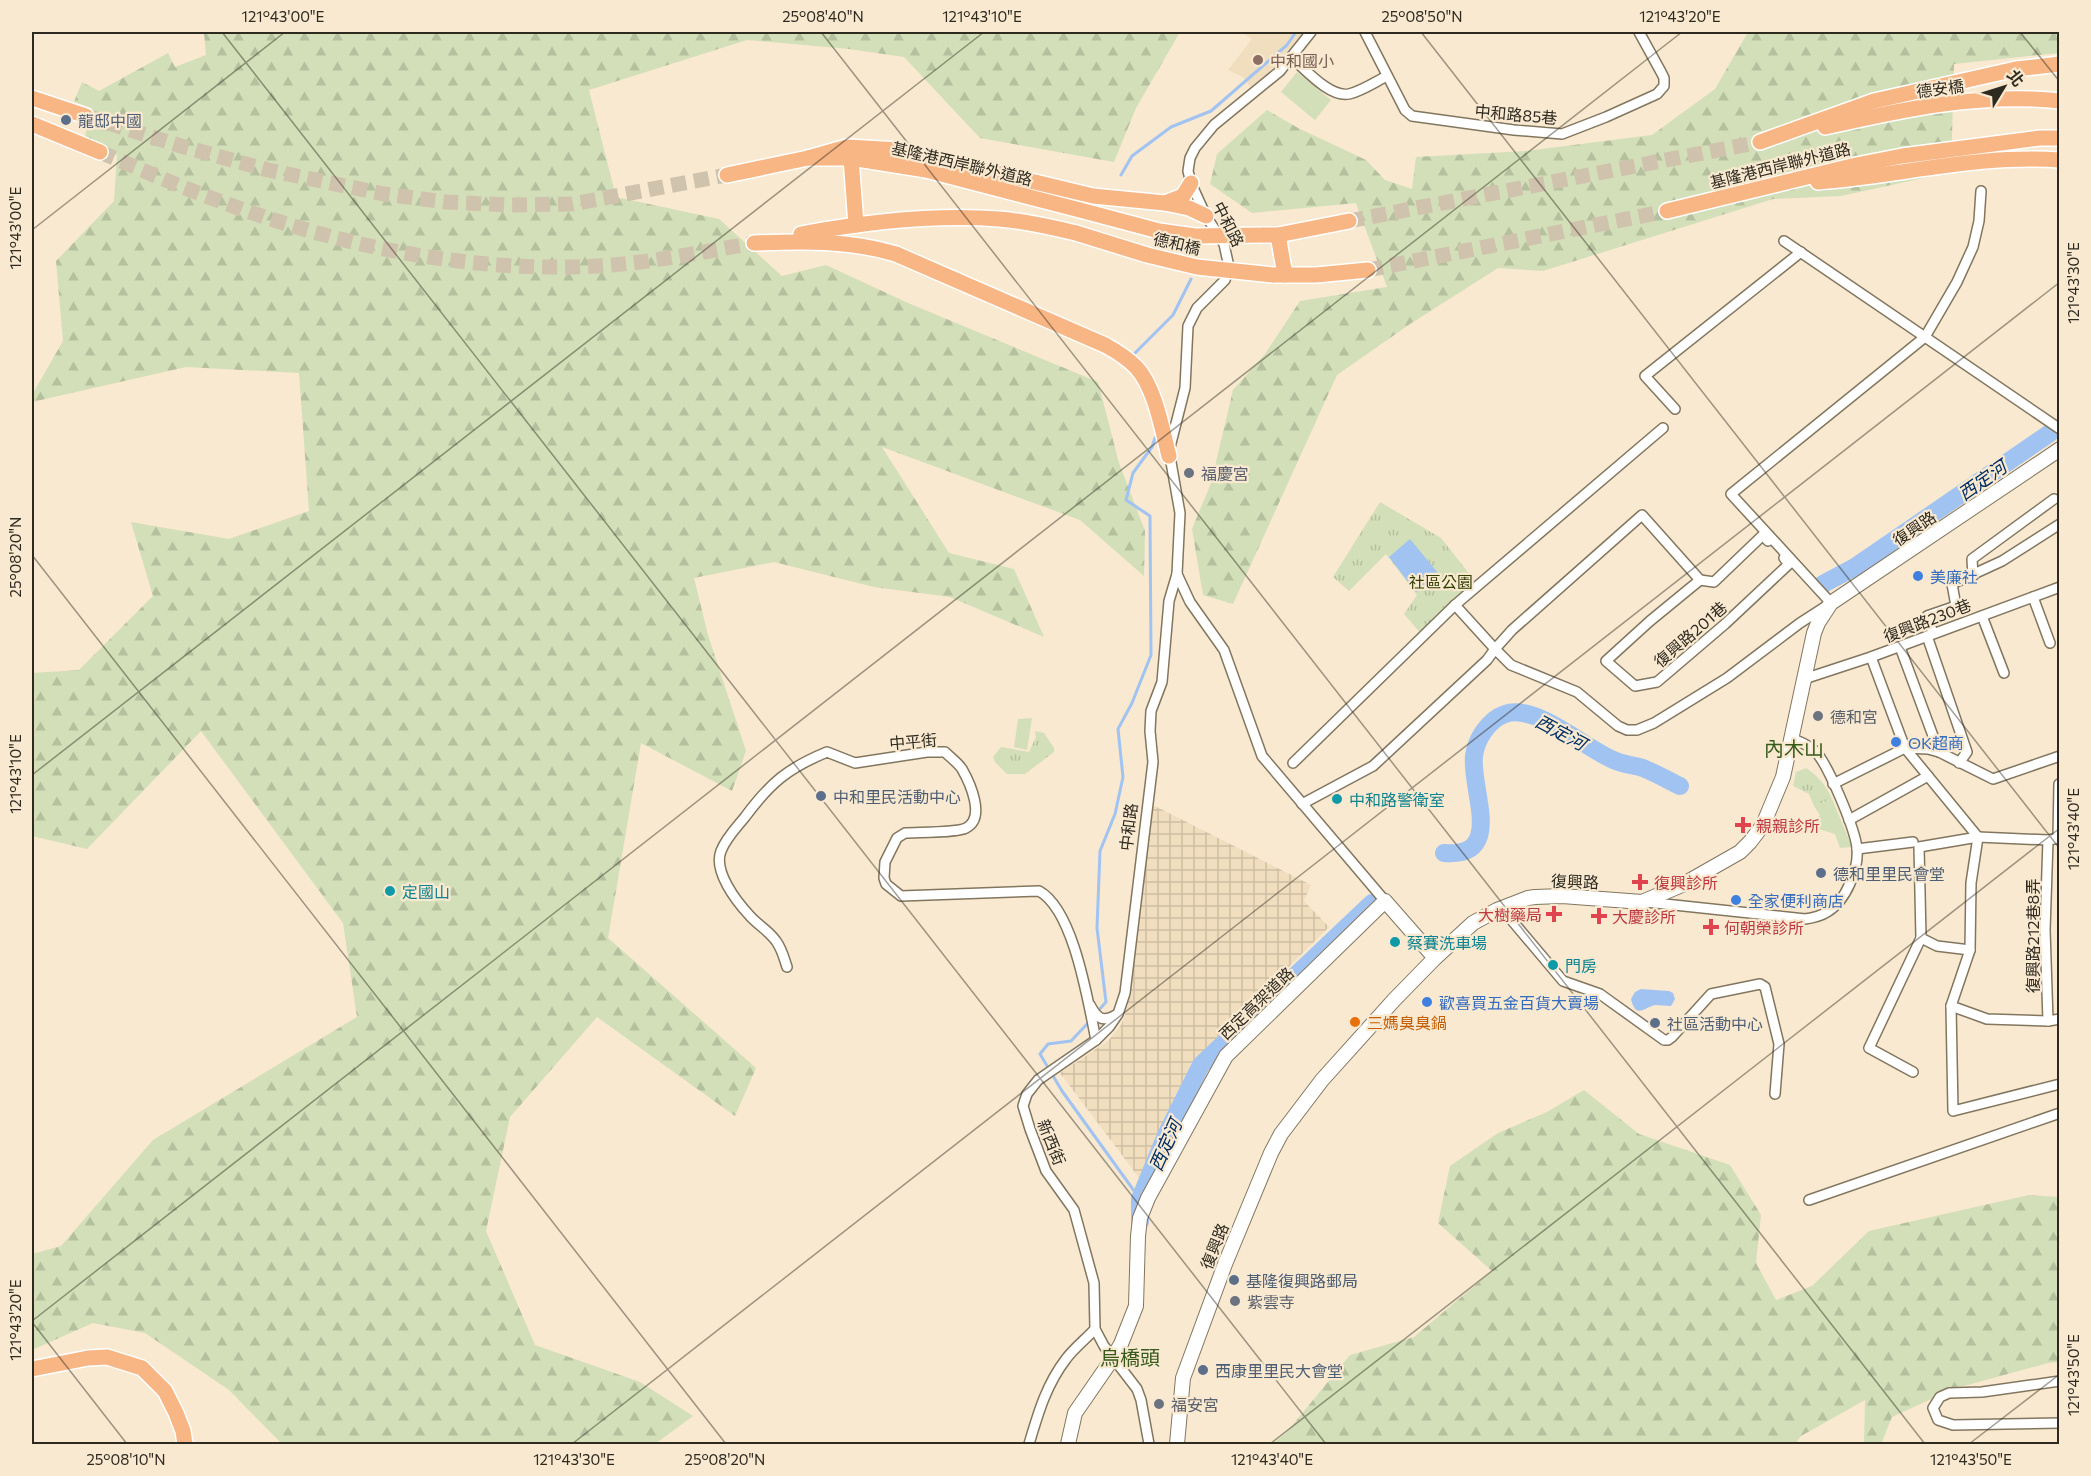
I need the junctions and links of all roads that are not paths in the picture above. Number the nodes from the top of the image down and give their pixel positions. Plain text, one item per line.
1 (1311, 32) edge
2 (1365, 32) edge
3 (1639, 32) edge
4 (1292, 57) junction
5 (2060, 64) edge
6 (1387, 76) junction
7 (32, 98) edge
8 (2060, 101) edge
9 (1896, 111) joint
10 (86, 116) tunnel mouth
11 (36, 127) edge
12 (2060, 138) edge
13 (100, 152) tunnel mouth
14 (808, 158) junction
15 (851, 158) junction
16 (2060, 159) edge
17 (727, 176) tunnel mouth
18 (1191, 183) junction
19 (1773, 186) junction
20 (1981, 191) dead end
21 (1165, 203) junction
22 (1080, 210) joint
23 (1666, 211) tunnel mouth
24 (1206, 216) junction
25 (1349, 221) tunnel mouth
26 (856, 225) junction
27 (1270, 235) junction
28 (1784, 241) dead end
29 (1801, 252) junction
30 (1368, 270) tunnel mouth
31 (1279, 275) junction
32 (1925, 337) junction
33 (1675, 409) dead end
34 (1159, 420) junction
35 (1663, 428) dead end
36 (2060, 429) edge
37 (1173, 432) junction
38 (2060, 450) edge
39 (1169, 456) junction
40 (2054, 499) dead end
41 (2060, 524) edge
42 (1177, 574) junction
43 (1973, 576) junction
44 (1700, 580) junction
45 (2060, 587) edge
46 (2033, 597) junction
47 (1168, 601) junction
48 (1190, 602) junction
49 (1831, 603) junction
50 (1455, 605) junction
51 (1982, 616) junction
52 (1800, 623) junction
53 (1814, 633) junction
54 (1930, 634) junction
55 (2050, 643) dead end
56 (1900, 647) junction
57 (1495, 649) junction
58 (1871, 657) junction
59 (2004, 673) dead end
60 (1804, 680) junction
61 (1791, 738) junction
62 (1905, 748) junction
63 (1939, 752) junction
64 (2060, 756) edge
65 (1293, 763) dead end
66 (1959, 764) junction
67 (1928, 776) junction
68 (1833, 784) junction
69 (2059, 784) edge
70 (1302, 804) junction
71 (1849, 820) junction
72 (1978, 837) junction
73 (2055, 838) edge
74 (1913, 842) dead end
75 (1857, 849) junction
76 (1385, 901) junction
77 (1642, 902) junction
78 (1505, 907) junction
79 (1921, 938) junction
80 (1970, 950) junction
81 (1435, 958) junction
82 (787, 967) dead end
83 (1951, 1006) junction
84 (1093, 1012) junction
85 (1118, 1014) junction
86 (2060, 1019) edge
87 (2048, 1021) junction
88 (1096, 1040) junction
89 (1065, 1061) joint
90 (1913, 1072) dead end
91 (2060, 1084) edge
92 (1775, 1094) dead end
93 (2060, 1113) edge
94 (1809, 1200) dead end
95 (1095, 1329) junction
96 (1114, 1359) junction
97 (32, 1369) edge
98 (2060, 1381) edge
99 (2060, 1423) edge
100 (185, 1444) edge
101 (1029, 1444) edge
102 (1068, 1444) edge
103 (1149, 1444) edge
104 (1177, 1444) edge

1 - 4 street, 中和路
2 - 6 street, 中和路85巷
3 - 6 street, 中和路85巷
4 - 6 street
4 - 18 street, 中和路
5 - 9 main road, 基隆港西岸聯外道路
7 - 10 main road
8 - 9 main road, 德安橋
11 - 13 main road
12 - 19 main road, 基隆港西岸聯外道路
14 - 15 main road, 基隆港西岸聯外道路
14 - 17 main road, 基隆港西岸聯外道路
14 - 21 main road
15 - 22 main road, 基隆港西岸聯外道路
15 - 26 main road
16 - 19 main road
18 - 21 main road
18 - 24 street, 中和路
19 - 23 main road, 基隆港西岸聯外道路
20 - 32 street
21 - 24 main road
22 - 27 main road, 德和橋, bridge
24 - 37 street, 中和路
25 - 27 main road
26 - 31 main road, 德和橋, bridge
26 - 34 main road
27 - 31 main road
28 - 29 street
29 - 32 street
29 - 33 street
30 - 31 main road
32 - 36 street
32 - 49 street
34 - 37 main road
34 - 39 main road
35 - 50 street
37 - 39 street, 中和路
38 - 49 street, 復興路
39 - 42 street, 中和路
40 - 43 street
41 - 43 street
42 - 47 street, 中和路
42 - 48 street, 中和路
43 - 54 street
44 - 44 street, 復興路201巷
44 - 57 street, 復興路201巷
45 - 46 street, 復興路230巷
46 - 51 street, 復興路230巷
46 - 55 street
47 - 48 street
47 - 85 street, 中和路
48 - 70 street, 中和路
49 - 52 street
49 - 53 street, 復興路
50 - 57 street
50 - 65 street
51 - 54 street, 復興路230巷
51 - 59 street
52 - 53 street
52 - 57 street
53 - 60 street, 復興路
54 - 56 street, 復興路230巷
54 - 66 street
56 - 58 street, 復興路230巷
56 - 63 street
57 - 70 street, 復興路201巷
58 - 60 street, 復興路230巷
58 - 62 street
60 - 61 street, 復興路
61 - 68 street
61 - 77 street, 復興路
62 - 63 street
62 - 67 street
62 - 68 street
63 - 66 street
64 - 66 street
67 - 71 street
67 - 72 street
68 - 71 street
69 - 73 street, 復興路212巷8弄
70 - 76 street, 中和路
71 - 75 street
72 - 73 street
72 - 79 street
72 - 80 street
73 - 87 street, 復興路212巷8弄
74 - 75 street
75 - 77 street
76 - 81 street, 中和路
76 - 96 street, 西定高架道路
77 - 78 street, 復興路
78 - 81 street, 復興路
78 - 92 street
79 - 80 street
79 - 90 street
80 - 83 street
81 - 104 street, 復興路
82 - 84 street, 中平街
83 - 87 street
83 - 91 street
84 - 85 street
84 - 88 street, 中平街
85 - 88 street, 中和路
86 - 87 street
88 - 89 street, 中和路
89 - 95 street, 新西街
93 - 94 street
95 - 96 street, 新西街
95 - 101 street
96 - 102 street, 西定高架道路
96 - 103 street, 新西街
97 - 100 main road
98 - 99 street

